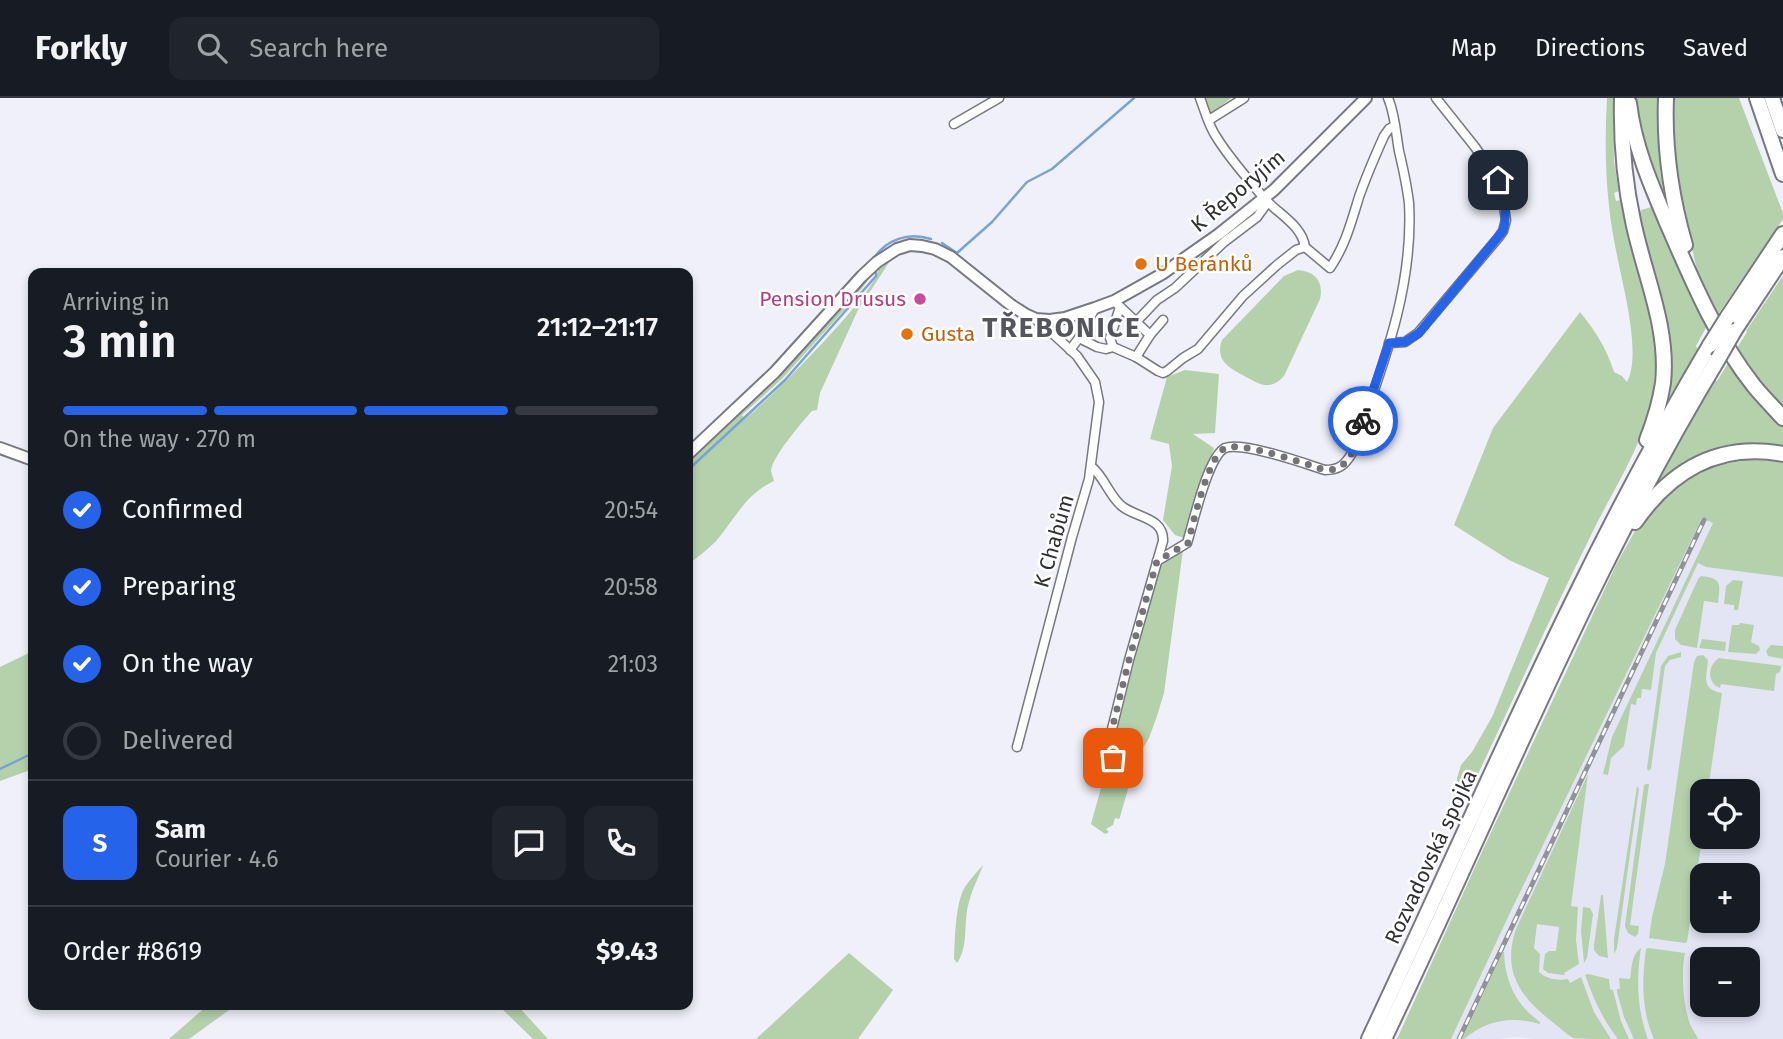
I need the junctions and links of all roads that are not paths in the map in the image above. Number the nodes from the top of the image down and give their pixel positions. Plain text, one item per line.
1 (999, 98) edge
2 (1200, 98) edge
3 (1244, 98) edge
4 (1366, 98) edge
5 (1436, 98) edge
6 (1622, 98) edge
7 (1629, 98) edge
8 (1666, 98) edge
9 (1757, 98) edge
10 (1772, 98) edge
11 (1390, 99) edge
12 (1209, 120) junction
13 (954, 124) dead end
14 (1394, 126) junction
15 (1783, 130) edge
16 (1783, 174) edge
17 (1266, 200) junction
18 (1783, 234) edge
19 (1305, 247) junction
20 (1779, 256) edge
21 (1117, 304) junction
22 (1095, 308) junction
23 (1036, 319) junction
24 (1720, 319) junction
25 (1163, 320) dead end
26 (1136, 322) junction
27 (1150, 335) junction
28 (1079, 338) junction
29 (1389, 343) junction
30 (1114, 347) junction
31 (1070, 350) junction
32 (1136, 357) junction
33 (1783, 418) edge
34 (0, 448) edge
35 (693, 449) edge
36 (1783, 454) edge
37 (28, 458) edge
38 (1092, 467) junction
39 (1620, 506) junction
40 (1157, 561) junction
41 (1605, 566) junction
42 (1537, 693) junction
43 (1017, 747) dead end
44 (1113, 758) dead end
45 (1369, 1039) edge
46 (1384, 1039) edge

1 - 13 street
2 - 12 street
3 - 12 street
4 - 17 street, K Řeporyjím
5 - 29 street
6 - 39 highway
7 - 24 highway
8 - 24 highway
9 - 16 highway
10 - 15 highway
11 - 14 street
12 - 17 street
14 - 19 street
14 - 29 street
17 - 19 street
17 - 21 street, K Řeporyjím
17 - 26 street, K Řeporyjím
18 - 20 highway
19 - 32 street
20 - 24 highway
20 - 41 highway, bridge
21 - 22 street, K Řeporyjím
21 - 26 street
21 - 30 street
22 - 23 street, K Řeporyjím
22 - 28 street
23 - 31 street, K Chabům
23 - 35 street
24 - 33 highway
24 - 39 highway, bridge
25 - 27 street
26 - 27 street
27 - 32 street
28 - 30 street
28 - 31 street
29 - 40 street
30 - 32 street
31 - 38 street, K Chabům
34 - 37 street
36 - 41 highway
38 - 40 street
38 - 43 street, K Chabům
39 - 42 highway
40 - 44 street
41 - 42 highway
42 - 45 highway, Rozvadovská spojka
42 - 46 highway, Rozvadovská spojka

